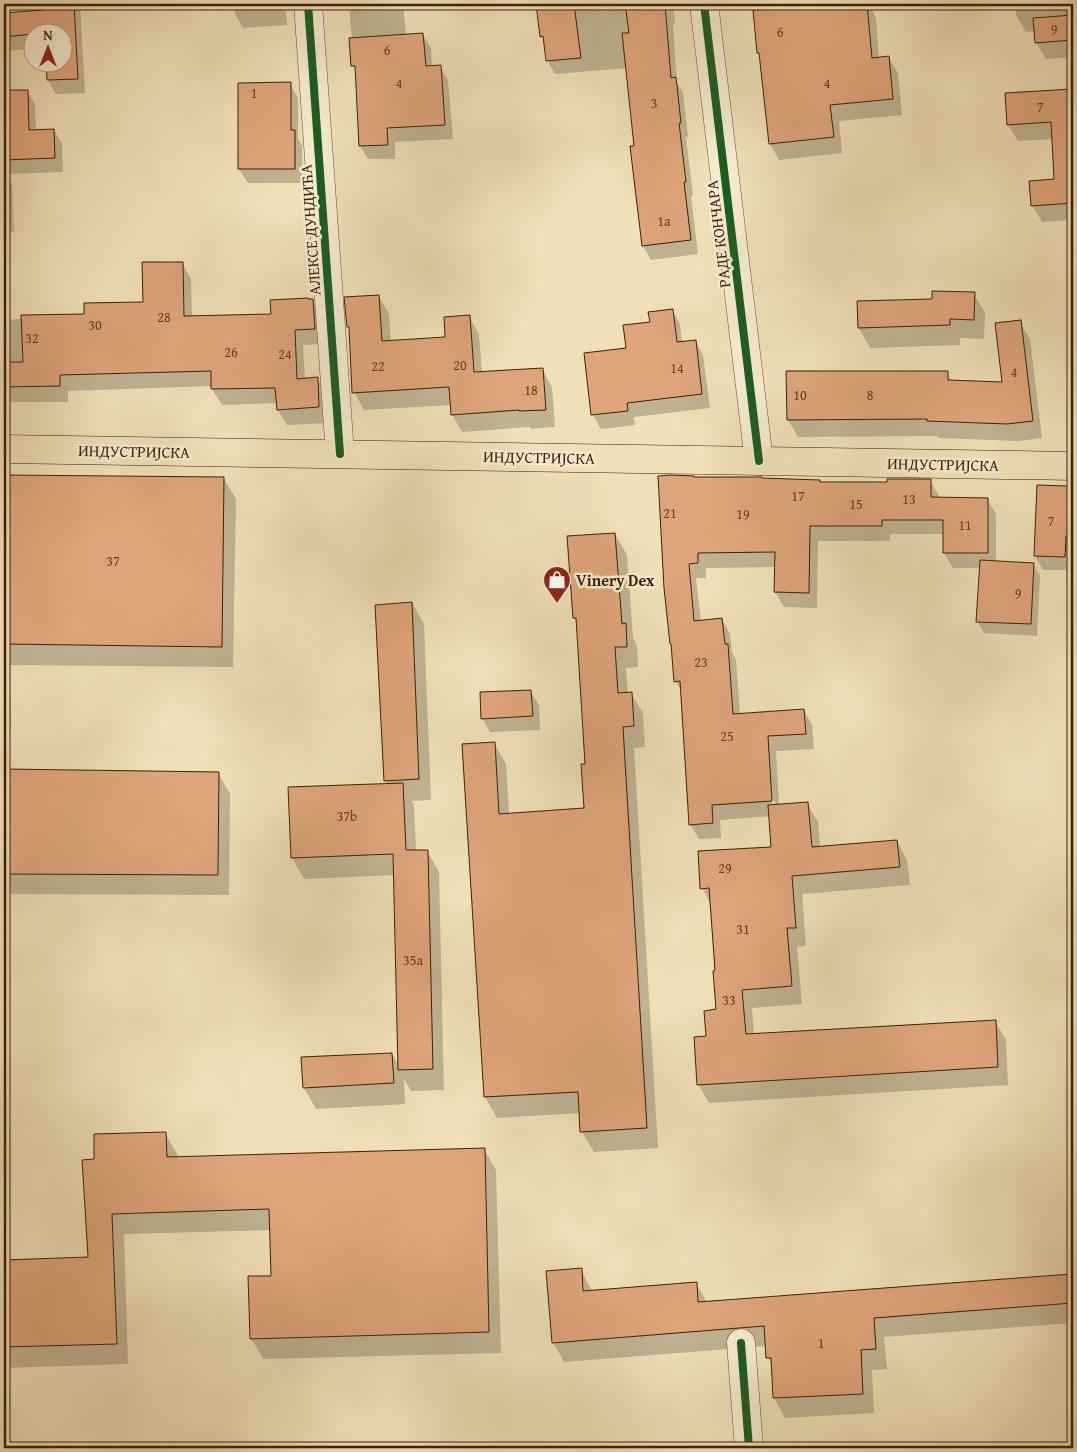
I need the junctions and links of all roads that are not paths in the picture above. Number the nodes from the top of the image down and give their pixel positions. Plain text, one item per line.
1 (308, 4) edge
2 (704, 4) edge
3 (4, 449) edge
4 (340, 454) junction
5 (759, 461) junction
6 (1073, 466) edge
7 (741, 1342) dead end
8 (748, 1448) edge

1 - 4 street, АЛЕКСЕ ДУНДИЋА
2 - 5 street, РАДЕ КОНЧАРА
3 - 4 main road, ИНДУСТРИЈСКА
4 - 5 main road, ИНДУСТРИЈСКА
5 - 6 main road, ИНДУСТРИЈСКА
7 - 8 street

